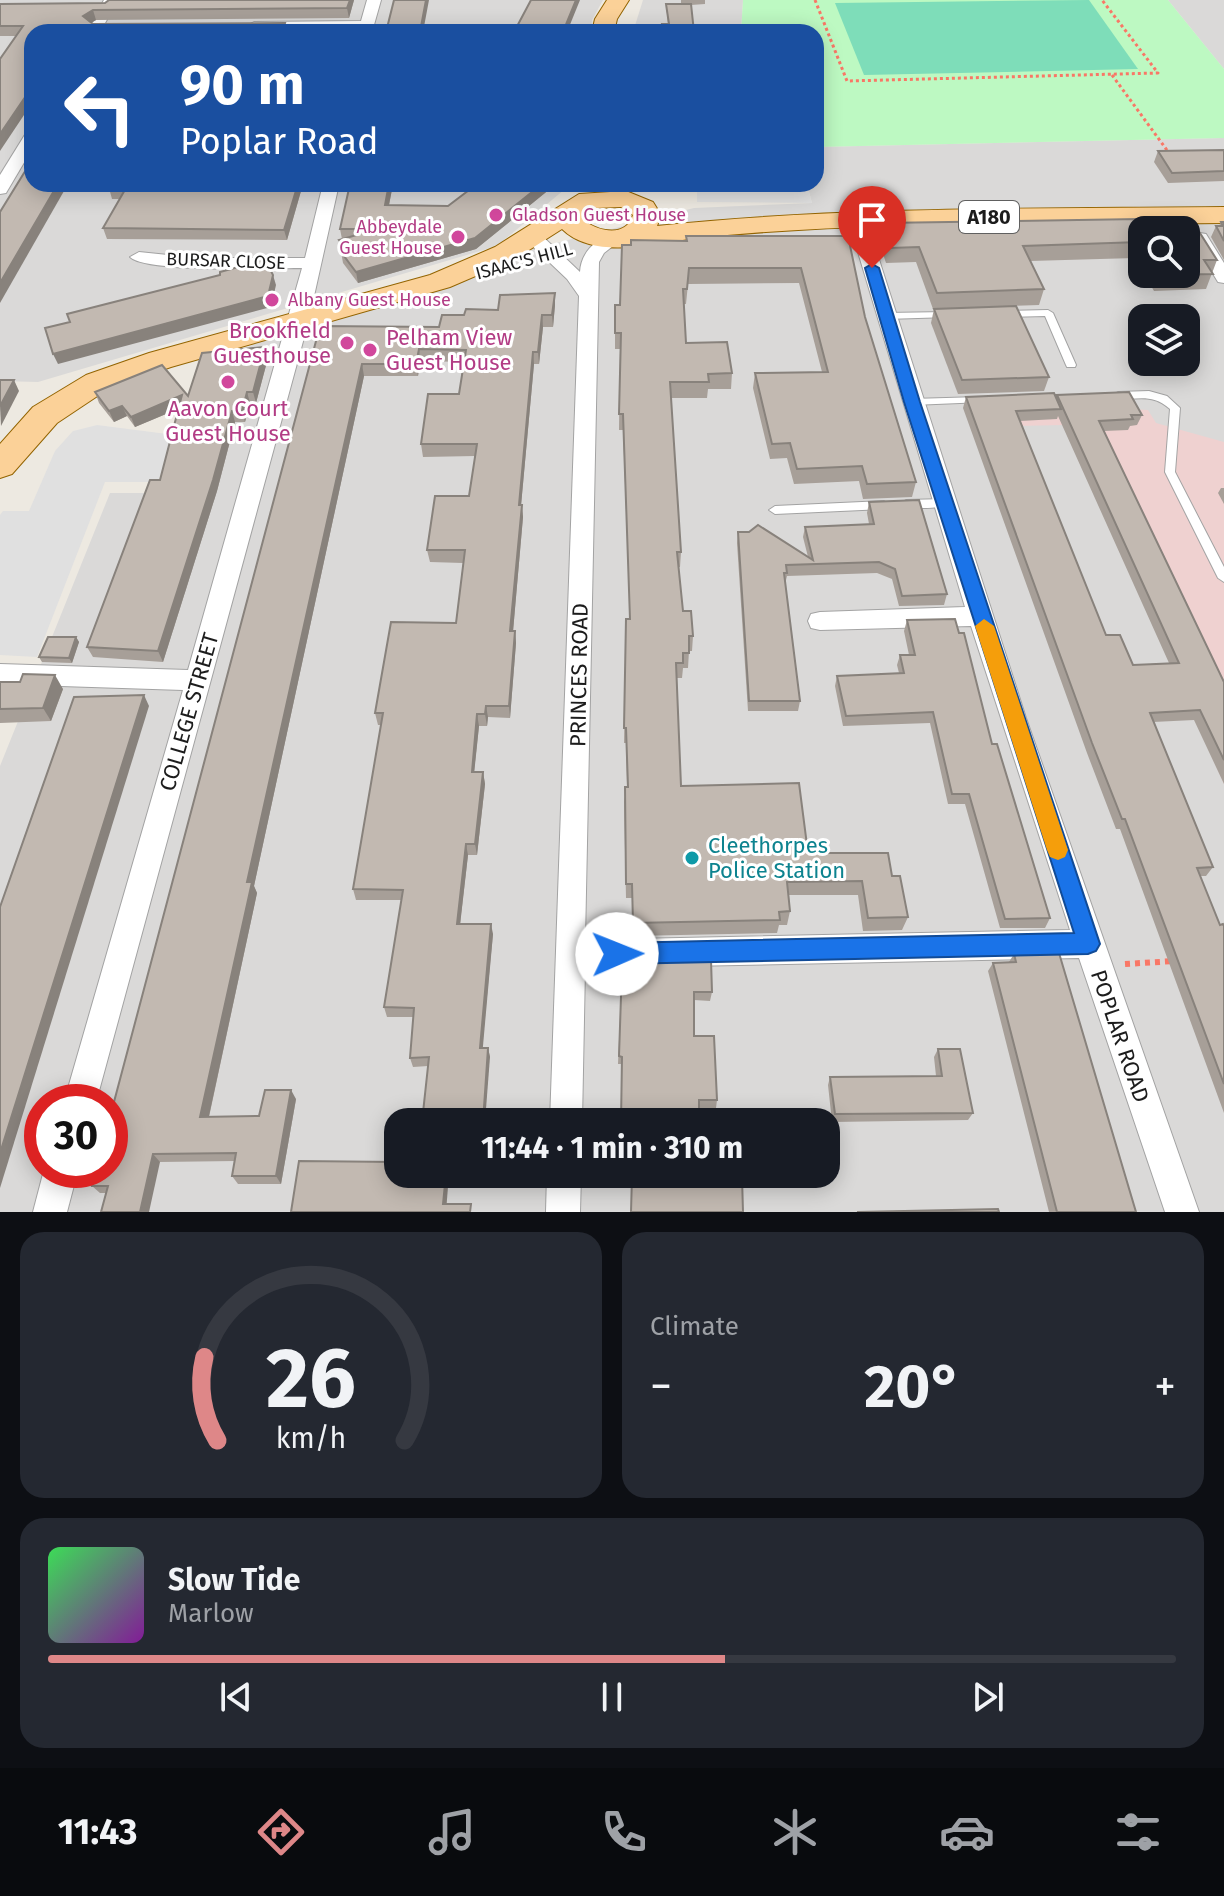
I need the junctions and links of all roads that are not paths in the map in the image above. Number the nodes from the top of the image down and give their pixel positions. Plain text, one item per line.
1 (374, 0) edge
2 (618, 0) edge
3 (104, 4) edge
4 (96, 24) edge
5 (367, 24) edge
6 (605, 24) edge
7 (24, 160) edge
8 (0, 189) edge
9 (329, 192) edge
10 (627, 195) edge
11 (584, 198) edge
12 (1224, 215) edge
13 (1186, 216) edge
14 (1128, 217) edge
15 (857, 219) junction
16 (754, 224) junction
17 (613, 239) junction
18 (1200, 239) edge
19 (542, 246) junction
20 (139, 257) dead end
21 (313, 263) junction
22 (1224, 278) edge
23 (588, 296) junction
24 (989, 314) edge
25 (960, 315) edge
26 (886, 316) junction
27 (298, 323) junction
28 (1071, 365) dead end
29 (1103, 395) edge
30 (986, 399) edge
31 (912, 402) junction
32 (0, 466) edge
33 (946, 503) junction
34 (775, 510) dead end
35 (1224, 578) edge
36 (981, 616) junction
37 (820, 621) dead end
38 (0, 674) edge
39 (198, 680) junction
40 (573, 954) junction
41 (1092, 955) junction
42 (85, 1084) edge
43 (567, 1108) edge
44 (56, 1188) edge
45 (564, 1188) edge
46 (50, 1212) edge
47 (563, 1212) edge
48 (1182, 1212) edge

1 - 5 street
2 - 6 main road
3 - 4 street
7 - 8 street
9 - 21 street, COLLEGE STREET
10 - 11 main road
10 - 16 main road, A180
10 - 17 main road
11 - 17 main road
11 - 19 main road, ISAAC'S HILL
12 - 13 main road, A180
14 - 15 main road, A180
15 - 16 main road, A180
15 - 26 street, POPLAR ROAD
16 - 17 main road, A180
17 - 19 main road, ISAAC'S HILL
17 - 23 street, PRINCES ROAD
18 - 22 street
19 - 23 street
19 - 27 main road, ISAAC'S HILL
20 - 21 street, BURSAR CLOSE
21 - 27 street, COLLEGE STREET
23 - 40 street, PRINCES ROAD
24 - 28 lane
25 - 26 lane
26 - 31 street, POPLAR ROAD
27 - 32 main road, ISAAC'S HILL
27 - 39 street, COLLEGE STREET
29 - 35 lane
30 - 31 lane
31 - 33 street, POPLAR ROAD
33 - 34 lane
33 - 36 street, POPLAR ROAD
36 - 37 street
36 - 41 street, POPLAR ROAD
38 - 39 street
39 - 42 street, COLLEGE STREET
40 - 41 street
40 - 43 street, PRINCES ROAD
41 - 48 street, POPLAR ROAD
44 - 46 street
45 - 47 street

